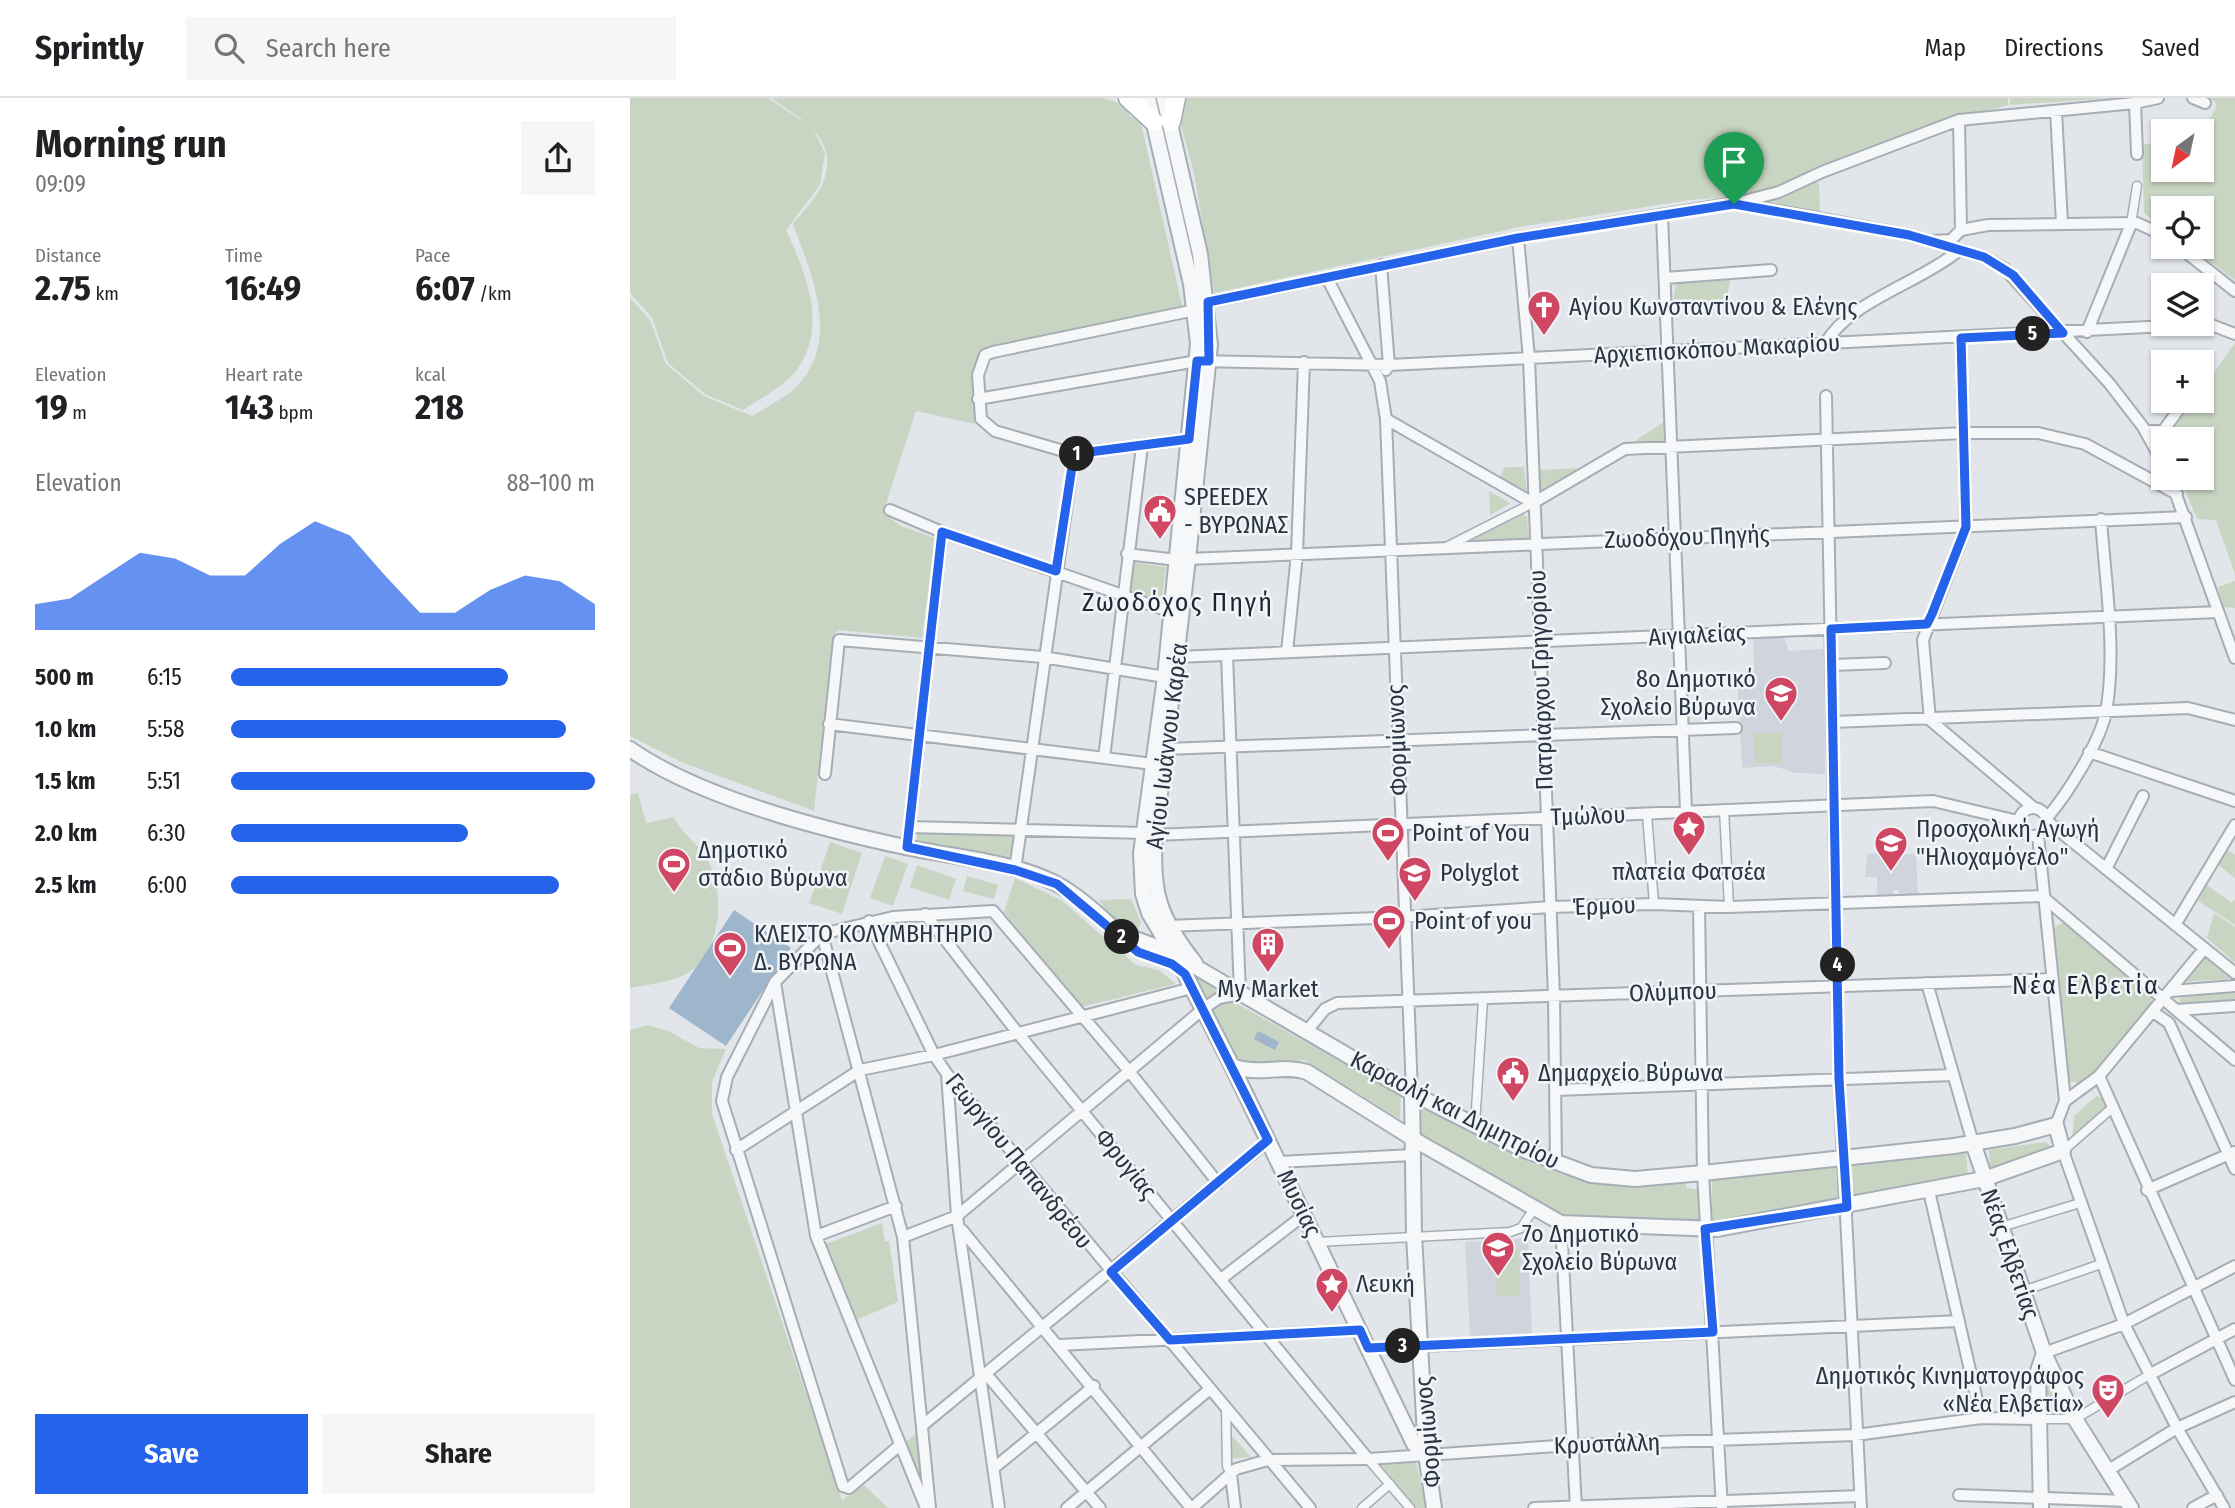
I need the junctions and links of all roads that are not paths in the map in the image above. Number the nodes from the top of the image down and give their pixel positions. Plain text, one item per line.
1 (1128, 98) edge
2 (1148, 98) edge
3 (1164, 98) edge
4 (1176, 98) edge
5 (2158, 98) edge
6 (2193, 98) edge
7 (2135, 103) junction
8 (2205, 103) dead end
9 (2056, 111) junction
10 (1959, 120) junction
11 (1162, 122) junction
12 (2137, 154) dead end
13 (2137, 186) dead end
14 (1734, 204) junction
15 (1662, 216) junction
16 (2062, 223) junction
17 (2131, 223) junction
18 (2151, 228) edge
19 (1961, 230) junction
20 (1518, 238) junction
21 (1929, 241) junction
22 (1957, 252) junction
23 (2194, 259) edge
24 (1381, 265) junction
25 (1771, 270) dead end
26 (1327, 278) junction
27 (1665, 278) junction
28 (2235, 292) edge
29 (1201, 306) junction
30 (2087, 331) junction
31 (2063, 333) junction
32 (2235, 334) edge
33 (1961, 338) junction
34 (1825, 344) junction
35 (1668, 352) junction
36 (1529, 358) junction
37 (1203, 361) junction
38 (1304, 362) junction
39 (1389, 365) junction
40 (1370, 366) junction
41 (1380, 381) junction
42 (1826, 396) dead end
43 (978, 399) junction
44 (2176, 413) edge
45 (1386, 419) junction
46 (2146, 431) junction
47 (1965, 433) junction
48 (1189, 439) junction
49 (1827, 439) junction
50 (2151, 440) edge
51 (1142, 446) junction
52 (1671, 447) junction
53 (1074, 454) junction
54 (2175, 490) edge
55 (2177, 494) junction
56 (1533, 503) junction
57 (890, 510) dead end
58 (2186, 517) junction
59 (2101, 519) junction
60 (1966, 527) junction
61 (1829, 531) junction
62 (942, 532) junction
63 (1675, 537) junction
64 (1535, 543) junction
65 (1446, 547) junction
66 (1390, 550) junction
67 (1127, 554) junction
68 (1297, 554) junction
69 (1182, 559) junction
70 (1056, 571) junction
71 (1122, 596) junction
72 (1171, 612) junction
73 (2218, 612) junction
74 (2109, 615) junction
75 (1927, 624) junction
76 (1831, 629) junction
77 (1679, 635) junction
78 (1539, 642) junction
79 (929, 646) junction
80 (1394, 648) junction
81 (1287, 652) junction
82 (1227, 655) junction
83 (1043, 657) junction
84 (1177, 657) junction
85 (2235, 658) edge
86 (1885, 663) dead end
87 (1832, 665) junction
88 (1113, 667) junction
89 (1165, 677) junction
90 (2106, 713) junction
91 (1930, 720) junction
92 (2235, 720) edge
93 (1833, 722) junction
94 (829, 724) junction
95 (1736, 728) dead end
96 (1683, 730) junction
97 (1543, 734) junction
98 (920, 737) junction
99 (1397, 740) junction
100 (1229, 747) junction
101 (630, 749) edge
102 (1033, 749) junction
103 (1166, 749) junction
104 (2089, 751) junction
105 (1104, 758) junction
106 (1153, 764) junction
107 (825, 774) dead end
108 (2143, 796) dead end
109 (2235, 801) edge
110 (1835, 806) junction
111 (2034, 808) junction
112 (1724, 809) junction
113 (1686, 811) junction
114 (1647, 814) junction
115 (1546, 817) junction
116 (2046, 820) junction
117 (2018, 821) junction
118 (1400, 824) junction
119 (2235, 825) edge
120 (910, 827) junction
121 (1022, 831) junction
122 (1231, 832) junction
123 (1149, 834) junction
124 (2038, 835) junction
125 (907, 847) junction
126 (2106, 869) junction
127 (1015, 870) junction
128 (2042, 896) junction
129 (1837, 903) junction
130 (1654, 904) junction
131 (1699, 906) junction
132 (1551, 907) junction
133 (1729, 907) junction
134 (925, 914) junction
135 (1149, 914) junction
136 (1403, 917) junction
137 (869, 921) junction
138 (1236, 923) junction
139 (2175, 925) junction
140 (1167, 926) junction
141 (1117, 932) junction
142 (822, 934) junction
143 (1132, 938) junction
144 (2204, 948) junction
145 (1170, 952) junction
146 (1192, 971) junction
147 (2235, 973) edge
148 (2053, 979) junction
149 (775, 982) junction
150 (1927, 983) junction
151 (1839, 986) junction
152 (2235, 986) edge
153 (1192, 988) junction
154 (1700, 991) junction
155 (1240, 993) junction
156 (2167, 995) junction
157 (1555, 996) junction
158 (1483, 1000) junction
159 (1409, 1002) junction
160 (2235, 1006) edge
161 (1203, 1009) junction
162 (2176, 1010) junction
163 (2153, 1012) junction
164 (1082, 1015) junction
165 (1017, 1032) junction
166 (1306, 1032) junction
167 (934, 1055) junction
168 (2235, 1060) edge
169 (1232, 1066) junction
170 (860, 1070) junction
171 (1129, 1071) junction
172 (947, 1074) junction
173 (1953, 1075) junction
174 (2099, 1076) junction
175 (1839, 1079) junction
176 (1702, 1085) junction
177 (1556, 1090) junction
178 (1412, 1093) junction
179 (2066, 1101) junction
180 (2112, 1108) junction
181 (796, 1110) junction
182 (1082, 1110) junction
183 (1475, 1125) junction
184 (2056, 1125) junction
185 (1411, 1138) junction
186 (1268, 1140) junction
187 (1973, 1143) junction
188 (736, 1150) junction
189 (2063, 1152) junction
190 (2232, 1152) edge
191 (1412, 1154) junction
192 (1844, 1157) junction
193 (1020, 1161) junction
194 (1279, 1162) junction
195 (1556, 1164) junction
196 (2235, 1169) edge
197 (1703, 1173) junction
198 (1984, 1179) junction
199 (1219, 1182) junction
200 (2147, 1190) junction
201 (1929, 1191) junction
202 (2080, 1203) junction
203 (896, 1206) junction
204 (1847, 1207) junction
205 (1534, 1209) junction
206 (1304, 1215) junction
207 (957, 1216) junction
208 (1172, 1221) junction
209 (1561, 1223) junction
210 (2001, 1227) junction
211 (961, 1228) junction
212 (1705, 1229) junction
213 (1414, 1235) junction
214 (816, 1236) junction
215 (903, 1237) junction
216 (1317, 1242) junction
217 (2101, 1264) junction
218 (2235, 1266) edge
219 (1111, 1272) junction
220 (1221, 1279) junction
221 (2192, 1287) junction
222 (2023, 1291) junction
223 (1959, 1321) junction
224 (1850, 1324) junction
225 (2124, 1324) junction
226 (1044, 1327) junction
227 (2235, 1329) edge
228 (1360, 1330) junction
229 (1713, 1332) junction
230 (1268, 1336) junction
231 (1566, 1337) junction
232 (1170, 1340) junction
233 (2215, 1340) junction
234 (1059, 1345) junction
235 (1422, 1346) junction
236 (1368, 1348) junction
237 (2044, 1353) junction
238 (2149, 1375) junction
239 (983, 1378) junction
240 (2235, 1380) edge
241 (1094, 1386) junction
242 (1210, 1388) junction
243 (2235, 1402) edge
244 (1226, 1407) junction
245 (1981, 1418) junction
246 (2038, 1419) junction
247 (2074, 1419) junction
248 (923, 1425) junction
249 (2177, 1428) junction
250 (1037, 1434) junction
251 (1856, 1435) junction
252 (1718, 1440) junction
253 (900, 1445) junction
254 (1142, 1445) junction
255 (1572, 1445) junction
256 (1426, 1454) junction
257 (1368, 1459) junction
258 (1268, 1460) junction
259 (993, 1468) junction
260 (2107, 1471) junction
261 (1231, 1474) junction
262 (1390, 1484) junction
263 (1086, 1492) junction
264 (1959, 1495) dead end
265 (2217, 1495) junction
266 (1860, 1496) junction
267 (2040, 1503) edge
268 (1722, 1504) edge
269 (2129, 1504) edge
270 (1660, 1505) edge
271 (1613, 1506) edge
272 (1576, 1507) edge
273 (928, 1508) edge
274 (999, 1508) edge
275 (1067, 1508) edge
276 (1100, 1508) edge
277 (1192, 1508) edge
278 (1235, 1508) edge
279 (1310, 1508) edge
280 (1362, 1508) edge
281 (1410, 1508) edge
282 (1434, 1508) edge
283 (1534, 1508) edge
284 (1861, 1508) edge
285 (2193, 1508) edge
286 (2224, 1508) edge

1 - 11 main road
2 - 11 street, Αγίου Ιωάννου Καρέα
3 - 11 street, Αγίου Ιωάννου Καρέα
4 - 11 main road
5 - 7 street
6 - 8 street
7 - 9 street
7 - 12 street
9 - 10 street
9 - 16 street
10 - 14 street
10 - 19 street
11 - 29 street, Αγίου Ιωάννου Καρέα
13 - 17 street
14 - 15 street
14 - 21 street
15 - 20 street
15 - 27 street
16 - 17 street
16 - 19 street
17 - 18 street
17 - 30 street
19 - 21 street
20 - 24 street
20 - 36 street, Πατριάρχου Γρηγορίου
21 - 22 street
22 - 31 street
22 - 34 street
23 - 28 street
24 - 26 street
24 - 39 street
25 - 27 street
26 - 29 street
26 - 40 street, Φορμίωνος
27 - 35 street
29 - 37 street, Αγίου Ιωάννου Καρέα
29 - 43 street
30 - 31 street, Αρχιεπισκόπου Μακαρίου
30 - 32 street, Αρχιεπισκόπου Μακαρίου
31 - 33 street, Αρχιεπισκόπου Μακαρίου
31 - 46 street
33 - 34 street, Αρχιεπισκόπου Μακαρίου
33 - 47 street
34 - 35 street, Αρχιεπισκόπου Μακαρίου
35 - 36 street, Αρχιεπισκόπου Μακαρίου
35 - 52 street
36 - 39 street, Αρχιεπισκόπου Μακαρίου
36 - 56 street, Πατριάρχου Γρηγορίου
37 - 38 street, Αρχιεπισκόπου Μακαρίου
37 - 43 street, Αρχιεπισκόπου Μακαρίου
37 - 48 street, Αγίου Ιωάννου Καρέα
37 - 69 street, Αγίου Ιωάννου Καρέα
38 - 40 street, Αρχιεπισκόπου Μακαρίου
38 - 68 street
39 - 40 street, Αρχιεπισκόπου Μακαρίου
39 - 41 street
40 - 41 street, Φορμίωνος
41 - 45 street, Φορμίωνος
42 - 49 street
43 - 53 street
44 - 46 street
45 - 56 street
45 - 66 street, Φορμίωνος
46 - 50 street
47 - 49 street
47 - 55 street
47 - 60 street
48 - 51 street
48 - 69 street, Αγίου Ιωάννου Καρέα
49 - 52 street
49 - 61 street
51 - 53 street
51 - 67 street
52 - 56 street
52 - 63 street
53 - 70 street
54 - 55 street
55 - 58 street
56 - 64 street, Πατριάρχου Γρηγορίου
56 - 65 street
57 - 62 street
58 - 59 street, Ζωοδόχου Πηγής
58 - 73 street
59 - 60 street, Ζωοδόχου Πηγής
59 - 74 street
60 - 61 street, Ζωοδόχου Πηγής
60 - 75 street
61 - 63 street, Ζωοδόχου Πηγής
61 - 76 street
62 - 70 street
62 - 79 street
63 - 64 street, Ζωοδόχου Πηγής
63 - 77 street
64 - 65 street, Ζωοδόχου Πηγής
64 - 78 street, Πατριάρχου Γρηγορίου
65 - 66 street, Ζωοδόχου Πηγής
66 - 68 street, Ζωοδόχου Πηγής
66 - 80 street, Φορμίωνος
67 - 69 street, Ζωοδόχου Πηγής
67 - 71 street
68 - 69 street, Ζωοδόχου Πηγής
68 - 81 street
69 - 72 street, Αγίου Ιωάννου Καρέα
69 - 84 street, Αγίου Ιωάννου Καρέα
70 - 71 street
70 - 83 street
71 - 72 street
71 - 88 street
72 - 89 street, Αγίου Ιωάννου Καρέα
73 - 74 street, Αιγιαλείας
73 - 85 street
74 - 75 street, Αιγιαλείας
74 - 90 street
75 - 76 street, Αιγιαλείας
75 - 91 street
76 - 77 street, Αιγιαλείας
76 - 87 street
77 - 78 street, Αιγιαλείας
77 - 96 street
78 - 80 street, Αιγιαλείας
78 - 97 street, Πατριάρχου Γρηγορίου
79 - 83 street
79 - 94 street
79 - 98 street
80 - 81 street, Αιγιαλείας
80 - 99 street, Φορμίωνος
81 - 82 street, Αιγιαλείας
82 - 84 street, Αιγιαλείας
82 - 100 street
83 - 88 street
83 - 102 street
84 - 103 street, Αγίου Ιωάννου Καρέα
86 - 87 street
87 - 93 street
88 - 89 street
88 - 105 street
89 - 106 street, Αγίου Ιωάννου Καρέα
90 - 91 street
90 - 92 street
90 - 104 street
91 - 93 street
91 - 111 street
93 - 110 street
94 - 98 street
94 - 107 street
95 - 96 street
96 - 97 street
96 - 113 street
97 - 99 street
97 - 115 street, Πατριάρχου Γρηγορίου
98 - 102 street
98 - 120 street
99 - 100 street
99 - 118 street, Φορμίωνος
100 - 103 street
100 - 122 street
101 - 125 street, Καραολή και Δημητρίου
102 - 105 street
102 - 121 street
103 - 123 street, Αγίου Ιωάννου Καρέα
104 - 109 street
104 - 116 street
105 - 106 street
106 - 123 street, Αγίου Ιωάννου Καρέα
108 - 126 street
110 - 112 street, Τμώλου
110 - 117 street, Τμώλου
110 - 129 street
111 - 116 street
111 - 117 street
112 - 113 street, Τμώλου
112 - 133 street
113 - 114 street, Τμώλου
114 - 115 street, Τμώλου
114 - 130 street
115 - 118 street, Τμώλου
115 - 132 street, Πατριάρχου Γρηγορίου
116 - 124 street
116 - 126 street
117 - 124 street
118 - 122 street, Τμώλου
118 - 136 street, Φορμίωνος
119 - 139 street
120 - 121 street, Τμώλου
120 - 125 street
121 - 123 street, Τμώλου
121 - 127 street
122 - 123 street, Τμώλου
122 - 138 street
123 - 135 street, Αγίου Ιωάννου Καρέα
123 - 140 street, Αγίου Ιωάννου Καρέα
124 - 128 street
125 - 127 street, Καραολή και Δημητρίου
126 - 139 street
127 - 141 street, Καραολή και Δημητρίου
128 - 129 street, Έρμου
128 - 148 street
128 - 156 street
129 - 133 street, Έρμου
129 - 151 street
130 - 131 street, Έρμου
130 - 132 street, Έρμου
131 - 133 street, Έρμου
131 - 154 street
132 - 136 street, Έρμου
132 - 157 street, Πατριάρχου Γρηγορίου
134 - 137 street
134 - 164 street
134 - 165 street, Φρυγίας
135 - 143 street
135 - 145 street, Αγίου Ιωάννου Καρέα
136 - 138 street, Έρμου
136 - 159 street, Φορμίωνος
137 - 142 street
137 - 167 street, Γεωργίου Παπανδρέου
138 - 140 street, Έρμου
138 - 155 street
139 - 144 street
140 - 146 street, Αγίου Ιωάννου Καρέα
141 - 143 street
141 - 146 street, Καραολή και Δημητρίου
142 - 149 street
142 - 170 street
143 - 145 street
144 - 147 street
144 - 156 street
145 - 146 street, Μυσίας
146 - 153 street, Μυσίας
146 - 155 street, Καραολή και Δημητρίου
148 - 150 street, Ολύμπου
148 - 179 street
149 - 181 street
149 - 188 street
150 - 151 street, Ολύμπου
150 - 173 street, Νέας Ελβετίας
151 - 154 street, Ολύμπου
151 - 175 street
152 - 156 street
153 - 161 street, Μυσίας
153 - 164 street
154 - 157 street, Ολύμπου
154 - 176 street
155 - 161 street
155 - 166 street, Καραολή και Δημητρίου
156 - 162 street
156 - 163 street
157 - 158 street, Ολύμπου
157 - 177 street, Πατριάρχου Γρηγορίου
158 - 159 street, Ολύμπου
158 - 183 street
159 - 166 street, Ολύμπου
159 - 178 street, Φορμίωνος
160 - 162 street
161 - 169 street, Μυσίας
161 - 171 street
162 - 168 street
163 - 174 street
163 - 190 street
164 - 165 street
164 - 171 street
165 - 167 street
165 - 182 street, Φρυγίας
166 - 178 street, Καραολή και Δημητρίου
167 - 170 street
167 - 172 street, Γεωργίου Παπανδρέου
169 - 185 street, Καραολή και Δημητρίου
169 - 186 street, Μυσίας
170 - 181 street
170 - 203 street
171 - 182 street
171 - 199 street
172 - 193 street, Γεωργίου Παπανδρέου
172 - 207 street
173 - 175 street
173 - 187 street, Νέας Ελβετίας
174 - 179 street
174 - 180 street
175 - 176 street
175 - 192 street
176 - 177 street
176 - 197 street
177 - 195 street, Πατριάρχου Γρηγορίου
178 - 183 street, Καραολή και Δημητρίου
178 - 185 street, Φορμίωνος
179 - 184 street
180 - 189 street
180 - 200 street
181 - 188 street
181 - 214 street
182 - 193 street
182 - 208 street, Φρυγίας
183 - 195 street, Καραολή και Δημητρίου
184 - 187 street, Καραολή και Δημητρίου
184 - 189 street
185 - 191 street, Φορμίωνος
185 - 205 street, Καραολή και Δημητρίου
186 - 194 street, Μυσίας
186 - 199 street
187 - 192 street, Καραολή και Δημητρίου
187 - 198 street, Νέας Ελβετίας
188 - 253 street
189 - 198 street, Καραολή και Δημητρίου
189 - 202 street
190 - 196 street
190 - 200 street
191 - 194 street
191 - 213 street, Φορμίωνος
192 - 197 street, Καραολή και Δημητρίου
192 - 204 street
193 - 207 street
193 - 219 street, Γεωργίου Παπανδρέου
194 - 206 street, Μυσίας
195 - 197 street, Καραολή και Δημητρίου
197 - 212 street
198 - 201 street, Καραολή και Δημητρίου
198 - 210 street, Νέας Ελβετίας
199 - 208 street
200 - 221 street
201 - 204 street, Καραολή και Δημητρίου
201 - 223 street
202 - 210 street
202 - 217 street
203 - 214 street
203 - 215 street
204 - 212 street, Καραολή και Δημητρίου
204 - 224 street
205 - 209 street, Καραολή και Δημητρίου
205 - 213 street
206 - 216 street, Μυσίας
206 - 220 street
207 - 211 street
207 - 215 street
208 - 219 street
208 - 220 street, Φρυγίας
209 - 212 street, Καραολή και Δημητρίου
209 - 231 street
210 - 222 street, Νέας Ελβετίας
211 - 226 street
211 - 239 street
212 - 229 street
213 - 216 street
213 - 235 street, Φορμίωνος
214 - 253 street
215 - 248 street
216 - 228 street, Μυσίας
217 - 222 street
217 - 225 street
218 - 221 street
219 - 226 street
219 - 232 street, Γεωργίου Παπανδρέου
220 - 230 street, Φρυγίας
221 - 225 street
221 - 233 street
222 - 237 street, Νέας Ελβετίας
223 - 224 street
223 - 245 street
224 - 229 street
224 - 251 street
225 - 237 street
225 - 238 street
226 - 234 street
226 - 239 street
227 - 233 street
228 - 230 street
228 - 236 street, Μυσίας
229 - 231 street
229 - 252 street
230 - 232 street
230 - 257 street, Φρυγίας
231 - 235 street
231 - 255 street
232 - 234 street
232 - 242 street, Γεωργίου Παπανδρέου
233 - 238 street
233 - 240 street
234 - 241 street
235 - 236 street
235 - 256 street, Φορμίωνος
236 - 256 street, Μυσίας
237 - 246 street
237 - 247 street, Νέας Ελβετίας
238 - 247 street
238 - 249 street
239 - 248 street
239 - 250 street
239 - 259 street
241 - 250 street
241 - 254 street
242 - 244 street, Γεωργίου Παπανδρέου
242 - 254 street
243 - 249 street
244 - 258 street, Γεωργίου Παπανδρέου
244 - 261 street
245 - 246 street, Κρυστάλλη
245 - 251 street, Κρυστάλλη
246 - 247 street
246 - 267 street
247 - 260 street, Νέας Ελβετίας
248 - 273 street
249 - 260 street
249 - 265 street
250 - 259 street
250 - 263 street
251 - 252 street, Κρυστάλλη
251 - 266 street
252 - 255 street, Κρυστάλλη
252 - 268 street
253 - 273 street
254 - 263 street
254 - 277 street
255 - 256 street, Κρυστάλλη
255 - 272 street
256 - 257 street, Κρυστάλλη
256 - 282 street, Φορμίωνος
257 - 258 street, Κρυστάλλη
257 - 262 street, Φρυγίας
258 - 261 street, Κρυστάλλη
258 - 279 street, Γεωργίου Παπανδρέου
259 - 274 street
260 - 269 street, Νέας Ελβετίας
261 - 277 street, Κρυστάλλη
261 - 278 street
262 - 280 street
262 - 281 street, Φρυγίας
263 - 275 street
263 - 276 street
264 - 267 street
265 - 285 street
265 - 286 street
266 - 268 street
266 - 284 street
267 - 269 street
268 - 270 street
270 - 271 street
271 - 272 street
272 - 283 street

